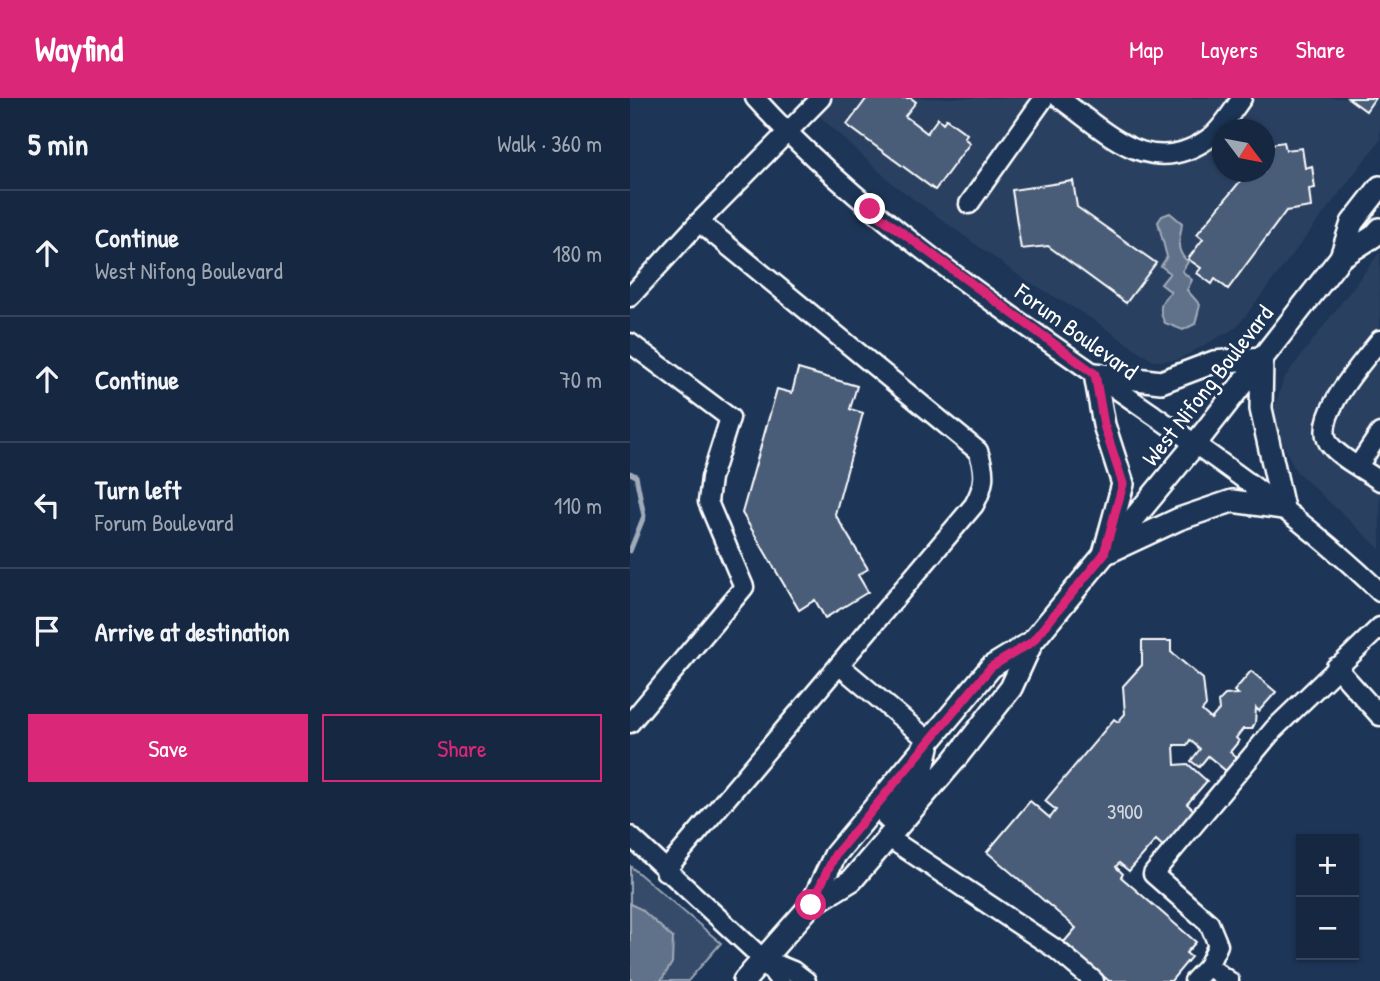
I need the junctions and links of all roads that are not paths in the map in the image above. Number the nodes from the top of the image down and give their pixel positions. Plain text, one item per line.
1 (755, 98) edge
2 (821, 98) edge
3 (1044, 98) edge
4 (1059, 98) edge
5 (1242, 98) edge
6 (788, 134) junction
7 (1380, 187) edge
8 (969, 204) dead end
9 (699, 222) junction
10 (1378, 233) edge
11 (1341, 257) junction
12 (630, 297) edge
13 (1380, 340) edge
14 (630, 342) edge
15 (1262, 358) junction
16 (1095, 374) junction
17 (1380, 433) edge
18 (1196, 443) junction
19 (1358, 466) junction
20 (1380, 481) edge
21 (1283, 508) junction
22 (1104, 554) junction
23 (1380, 592) edge
24 (1380, 627) edge
25 (1032, 642) junction
26 (839, 665) junction
27 (1336, 667) junction
28 (1380, 716) edge
29 (630, 723) edge
30 (929, 741) junction
31 (630, 836) edge
32 (889, 838) junction
33 (665, 871) junction
34 (811, 905) junction
35 (763, 959) junction
36 (1208, 966) junction
37 (744, 981) edge
38 (780, 981) edge
39 (806, 981) edge
40 (1094, 981) edge
41 (1194, 981) edge
42 (1229, 981) edge

1 - 6 street, Forum Boulevard
2 - 6 street
3 - 8 street
4 - 5 street
6 - 9 street
6 - 16 street, Forum Boulevard
7 - 11 main road, West Nifong Boulevard
9 - 12 street
9 - 26 street
10 - 11 main road, West Nifong Boulevard
11 - 15 main road, West Nifong Boulevard
13 - 19 street
14 - 29 street
15 - 16 main road
15 - 18 main road, West Nifong Boulevard
15 - 21 main road
16 - 18 street, Forum Boulevard
16 - 22 main road
17 - 19 street
18 - 21 street, Forum Boulevard
18 - 22 main road, West Nifong Boulevard
19 - 20 street
21 - 22 main road
21 - 23 street, Forum Boulevard
22 - 25 main road, West Nifong Boulevard
24 - 27 street
25 - 30 main road, West Nifong Boulevard
25 - 32 main road, West Nifong Boulevard
26 - 30 street
26 - 33 street
27 - 28 street
27 - 36 street
30 - 32 main road
30 - 34 main road, West Nifong Boulevard
31 - 33 street
32 - 34 main road, West Nifong Boulevard
32 - 40 street
33 - 35 street
34 - 35 main road, West Nifong Boulevard
35 - 37 main road, West Nifong Boulevard
35 - 38 street
35 - 39 street
36 - 41 street
36 - 42 street

